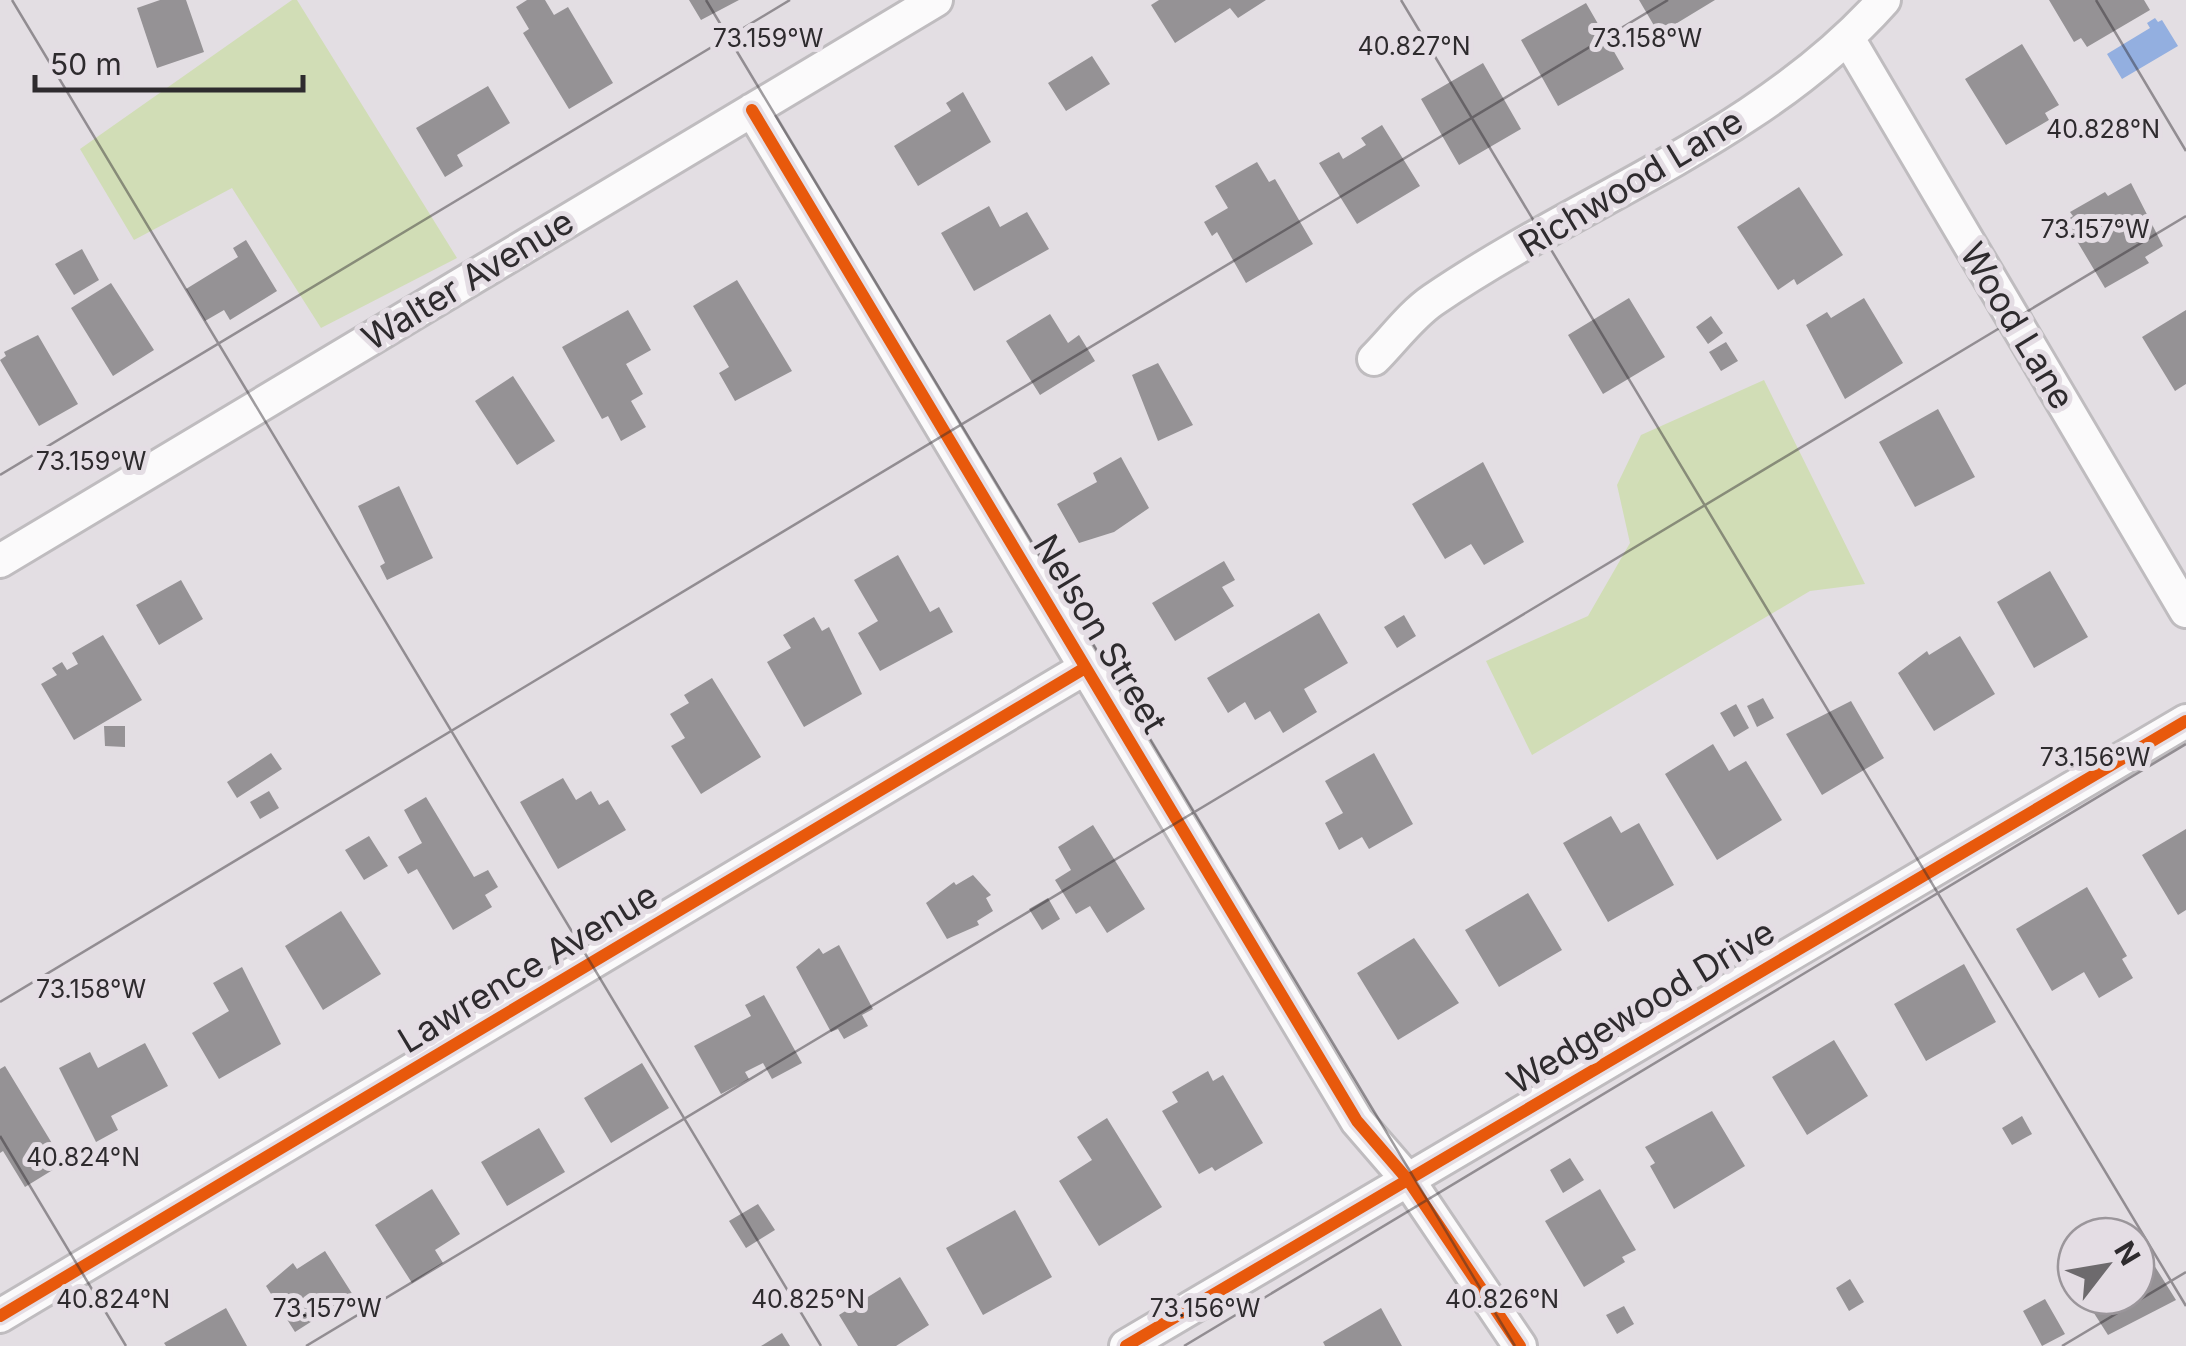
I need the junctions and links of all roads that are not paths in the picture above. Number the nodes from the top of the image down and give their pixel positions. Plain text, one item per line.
1 (936, 0) edge
2 (1884, 0) edge
3 (1848, 40) junction
4 (752, 110) junction
5 (1374, 359) dead end
6 (0, 561) edge
7 (2186, 611) edge
8 (1085, 668) junction
9 (2186, 721) edge
10 (1408, 1180) junction
11 (0, 1316) edge
12 (1126, 1346) edge
13 (1520, 1346) edge

1 - 4 street, Walter Avenue
2 - 3 street, Richwood Lane
3 - 5 street, Richwood Lane
3 - 7 street, Wood Lane
4 - 6 street, Walter Avenue
4 - 8 street, Nelson Street
8 - 10 street, Nelson Street
8 - 11 street, Lawrence Avenue
9 - 10 street, Wedgewood Drive
10 - 12 street, Wedgewood Drive
10 - 13 street, Nelson Street

